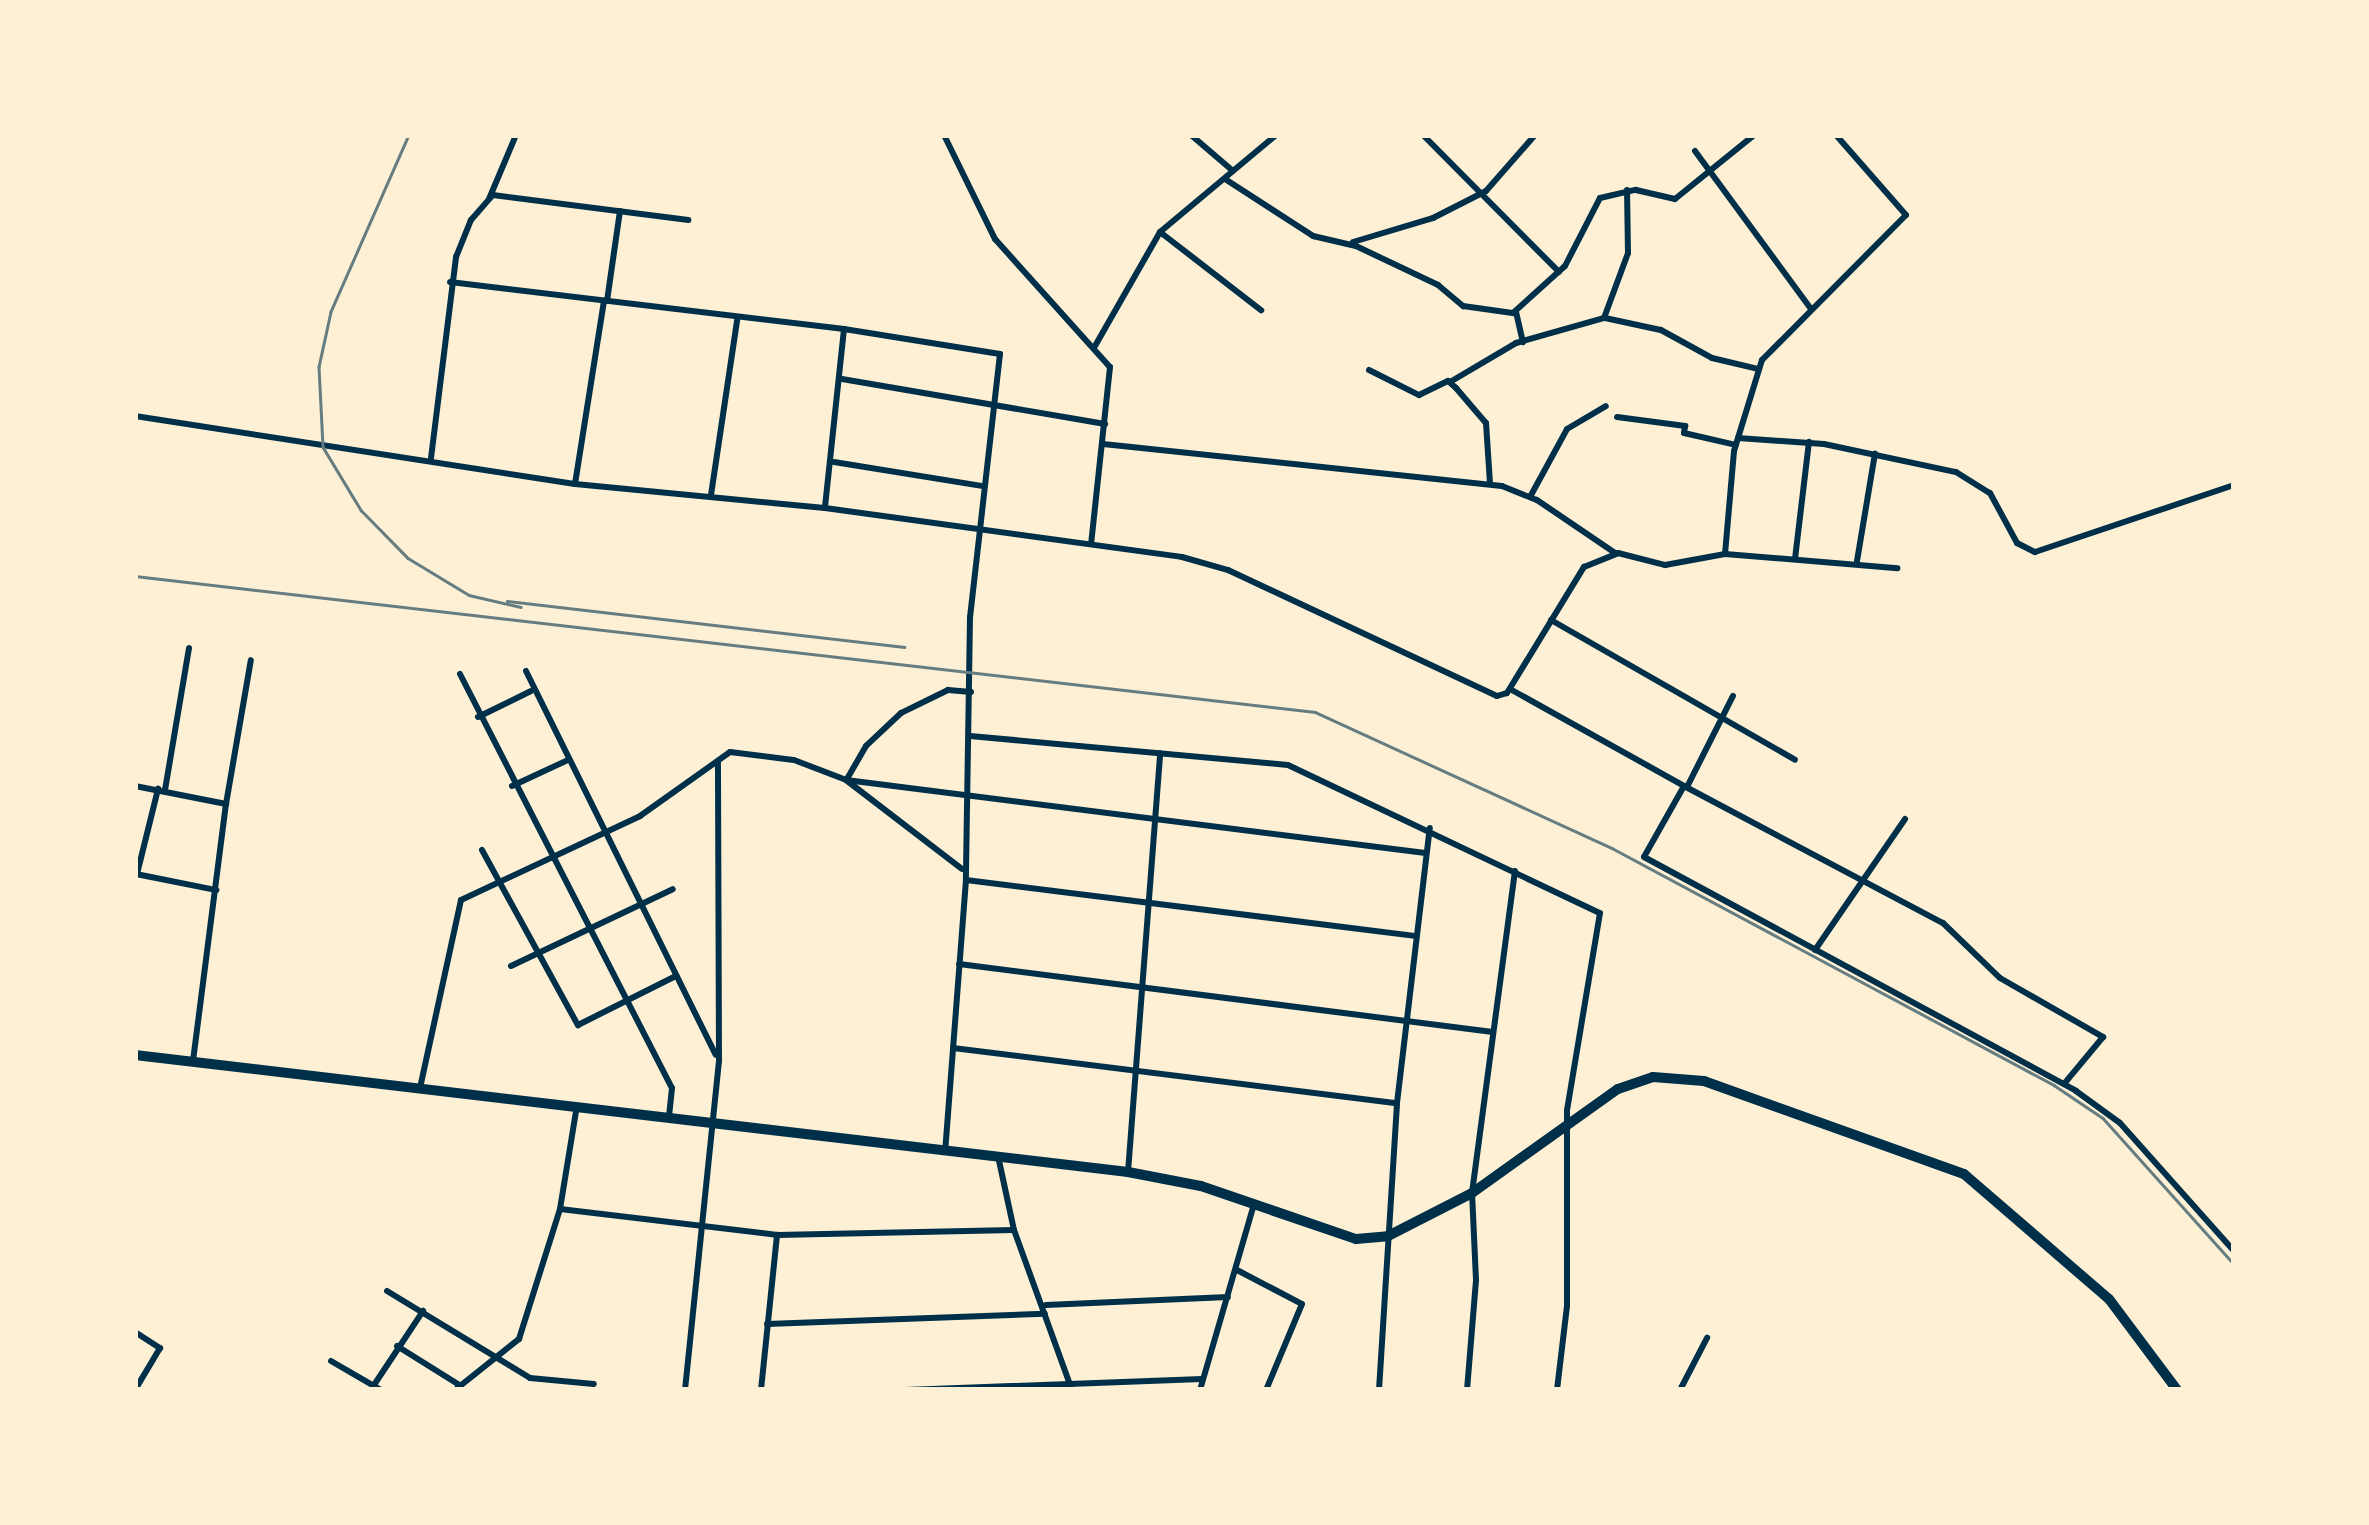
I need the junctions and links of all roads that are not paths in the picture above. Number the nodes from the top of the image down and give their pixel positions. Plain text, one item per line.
1 (516, 135) edge
2 (944, 135) edge
3 (1191, 135) edge
4 (1276, 135) edge
5 (1422, 135) edge
6 (1534, 135) edge
7 (1754, 135) edge
8 (1836, 135) edge
9 (1695, 152) dead end
10 (1233, 171) junction
11 (1710, 172) junction
12 (1225, 179) junction
13 (1627, 190) junction
14 (1479, 194) junction
15 (488, 200) junction
16 (620, 211) junction
17 (688, 220) dead end
18 (1160, 232) junction
19 (1346, 243) junction
20 (1559, 272) junction
21 (450, 282) junction
22 (606, 301) junction
23 (1811, 309) junction
24 (1261, 310) dead end
25 (1516, 312) junction
26 (1604, 318) junction
27 (737, 320) junction
28 (844, 329) junction
29 (1523, 342) junction
30 (1095, 346) junction
31 (1369, 370) dead end
32 (1758, 370) junction
33 (842, 379) junction
34 (1450, 382) junction
35 (995, 402) junction
36 (1606, 406) dead end
37 (135, 416) edge
38 (1617, 416) dead end
39 (1105, 424) junction
40 (1737, 442) junction
41 (1809, 442) junction
42 (1102, 444) junction
43 (1874, 454) junction
44 (431, 458) junction
45 (834, 462) junction
46 (575, 484) junction
47 (1490, 484) junction
48 (2234, 485) edge
49 (983, 486) junction
50 (711, 495) junction
51 (1530, 497) junction
52 (825, 508) junction
53 (977, 529) junction
54 (1091, 544) junction
55 (1616, 553) junction
56 (1724, 554) junction
57 (1795, 559) junction
58 (1857, 561) junction
59 (1897, 568) dead end
60 (1551, 620) junction
61 (189, 648) dead end
62 (251, 660) dead end
63 (526, 670) dead end
64 (460, 674) dead end
65 (1510, 689) junction
66 (532, 691) junction
67 (970, 692) junction
68 (1733, 696) dead end
69 (478, 717) junction
70 (1721, 719) junction
71 (970, 736) junction
72 (1160, 753) junction
73 (568, 760) junction
74 (1795, 760) dead end
75 (718, 762) junction
76 (846, 780) junction
77 (135, 786) edge
78 (512, 786) junction
79 (1685, 786) junction
80 (161, 790) junction
81 (968, 794) junction
82 (226, 804) junction
83 (1154, 816) junction
84 (1905, 820) dead end
85 (1430, 828) junction
86 (602, 834) junction
87 (482, 850) dead end
88 (1426, 853) junction
89 (552, 858) junction
90 (962, 870) junction
91 (1515, 872) junction
92 (136, 874) edge
93 (1862, 877) junction
94 (966, 880) junction
95 (501, 883) junction
96 (216, 890) junction
97 (674, 890) dead end
98 (1146, 902) junction
99 (638, 908) junction
100 (589, 929) junction
101 (1416, 936) junction
102 (1815, 950) junction
103 (541, 953) junction
104 (959, 964) junction
105 (511, 966) dead end
106 (676, 976) junction
107 (1145, 988) junction
108 (627, 1002) junction
109 (1406, 1020) junction
110 (1492, 1032) junction
111 (953, 1048) junction
112 (135, 1055) edge
113 (719, 1060) junction
114 (192, 1064) junction
115 (1138, 1075) junction
116 (2064, 1084) junction
117 (420, 1090) junction
118 (1398, 1103) junction
119 (577, 1104) junction
120 (668, 1116) junction
121 (712, 1122) junction
122 (1570, 1126) junction
123 (945, 1150) junction
124 (998, 1156) junction
125 (1128, 1172) junction
126 (1472, 1194) junction
127 (560, 1208) junction
128 (1254, 1208) junction
129 (704, 1229) junction
130 (1014, 1230) junction
131 (776, 1234) junction
132 (1388, 1236) junction
133 (2234, 1250) edge
134 (1237, 1270) junction
135 (386, 1290) dead end
136 (1228, 1297) junction
137 (1046, 1304) junction
138 (423, 1311) junction
139 (1044, 1314) junction
140 (768, 1324) junction
141 (135, 1332) edge
142 (1706, 1338) dead end
143 (397, 1346) junction
144 (497, 1356) junction
145 (330, 1361) dead end
146 (530, 1378) junction
147 (1202, 1380) junction
148 (594, 1384) dead end
149 (378, 1387) edge
150 (1072, 1387) edge
151 (458, 1388) edge
152 (136, 1390) edge
153 (536, 1390) edge
154 (685, 1390) edge
155 (761, 1390) edge
156 (905, 1390) edge
157 (1200, 1390) edge
158 (1266, 1390) edge
159 (1378, 1390) edge
160 (1467, 1390) edge
161 (1557, 1390) edge
162 (1680, 1390) edge
163 (2177, 1390) edge

1 - 15 street
2 - 30 street
3 - 10 street
4 - 10 street
5 - 14 street
6 - 14 street
7 - 11 street
8 - 23 street
9 - 11 street
10 - 12 street
11 - 13 street
11 - 23 street
12 - 18 street
12 - 19 street
13 - 20 street
13 - 26 street
14 - 19 street
14 - 20 street
15 - 16 street
15 - 21 street
16 - 17 street
16 - 22 street
18 - 24 street
18 - 30 street
19 - 25 street
20 - 25 street
21 - 22 street
21 - 44 street
22 - 27 street
22 - 46 street
23 - 32 street
25 - 29 street
26 - 29 street
26 - 32 street
27 - 28 street
27 - 50 street
28 - 33 street
28 - 35 street
29 - 34 street
30 - 39 street
31 - 34 street
32 - 40 street
33 - 35 street
33 - 45 street
34 - 47 street
35 - 39 street
35 - 49 street
36 - 51 street
37 - 44 street
38 - 40 street
39 - 42 street
40 - 41 street
40 - 56 street
41 - 43 street
41 - 57 street
42 - 47 street
42 - 54 street
43 - 48 street
43 - 58 street
44 - 46 street
45 - 49 street
45 - 52 street
46 - 50 street
47 - 51 street
49 - 53 street
50 - 52 street
51 - 55 street
52 - 53 street
53 - 54 street
53 - 67 street
54 - 65 street
55 - 56 street
55 - 60 street
56 - 57 street
57 - 58 street
58 - 59 street
60 - 65 street
60 - 70 street
61 - 80 street
62 - 82 street
63 - 66 street
64 - 69 street
65 - 79 street
66 - 69 street
66 - 73 street
67 - 71 street
67 - 76 street
68 - 70 street
69 - 78 street
70 - 74 street
70 - 79 street
71 - 72 street
71 - 81 street
72 - 83 street
72 - 85 street
73 - 78 street
73 - 86 street
75 - 76 street
75 - 86 street
75 - 113 street
76 - 81 street
76 - 90 street
77 - 80 street
78 - 89 street
79 - 93 street
79 - 102 street
80 - 82 street
80 - 92 street
81 - 83 street
81 - 90 street
82 - 96 street
83 - 88 street
83 - 98 street
84 - 93 street
85 - 88 street
85 - 91 street
86 - 89 street
86 - 99 street
87 - 95 street
88 - 101 street
89 - 95 street
89 - 100 street
90 - 94 street
91 - 110 street
91 - 122 street
92 - 96 street
93 - 102 street
93 - 116 street
94 - 98 street
94 - 104 street
95 - 103 street
95 - 117 street
96 - 114 street
97 - 99 street
98 - 101 street
98 - 107 street
99 - 100 street
99 - 106 street
100 - 103 street
100 - 108 street
101 - 109 street
102 - 116 street
103 - 105 street
103 - 108 street
104 - 107 street
104 - 111 street
106 - 108 street
106 - 113 street
107 - 109 street
107 - 115 street
108 - 120 street
109 - 110 street
109 - 118 street
110 - 126 street
111 - 115 street
111 - 123 street
112 - 114 highway
113 - 121 street
114 - 117 highway
115 - 118 street
115 - 125 street
116 - 133 street
117 - 119 highway
118 - 132 street
119 - 120 highway
119 - 127 street
120 - 121 highway
121 - 123 highway
121 - 129 street
122 - 126 highway
122 - 161 street
122 - 163 highway
123 - 124 highway
124 - 125 highway
124 - 130 street
125 - 128 highway
126 - 132 highway
126 - 160 street
127 - 129 street
127 - 144 street
128 - 132 highway
128 - 134 street
129 - 131 street
129 - 154 street
130 - 131 street
130 - 137 street
131 - 140 street
132 - 159 street
134 - 136 street
134 - 158 street
135 - 138 street
136 - 137 street
136 - 147 street
137 - 139 street
138 - 143 street
138 - 144 street
139 - 140 street
139 - 150 street
140 - 155 street
141 - 152 street
142 - 162 street
143 - 149 street
143 - 151 street
144 - 146 street
144 - 151 street
145 - 149 street
146 - 148 street
146 - 153 street
147 - 150 street
147 - 157 street
150 - 156 street

